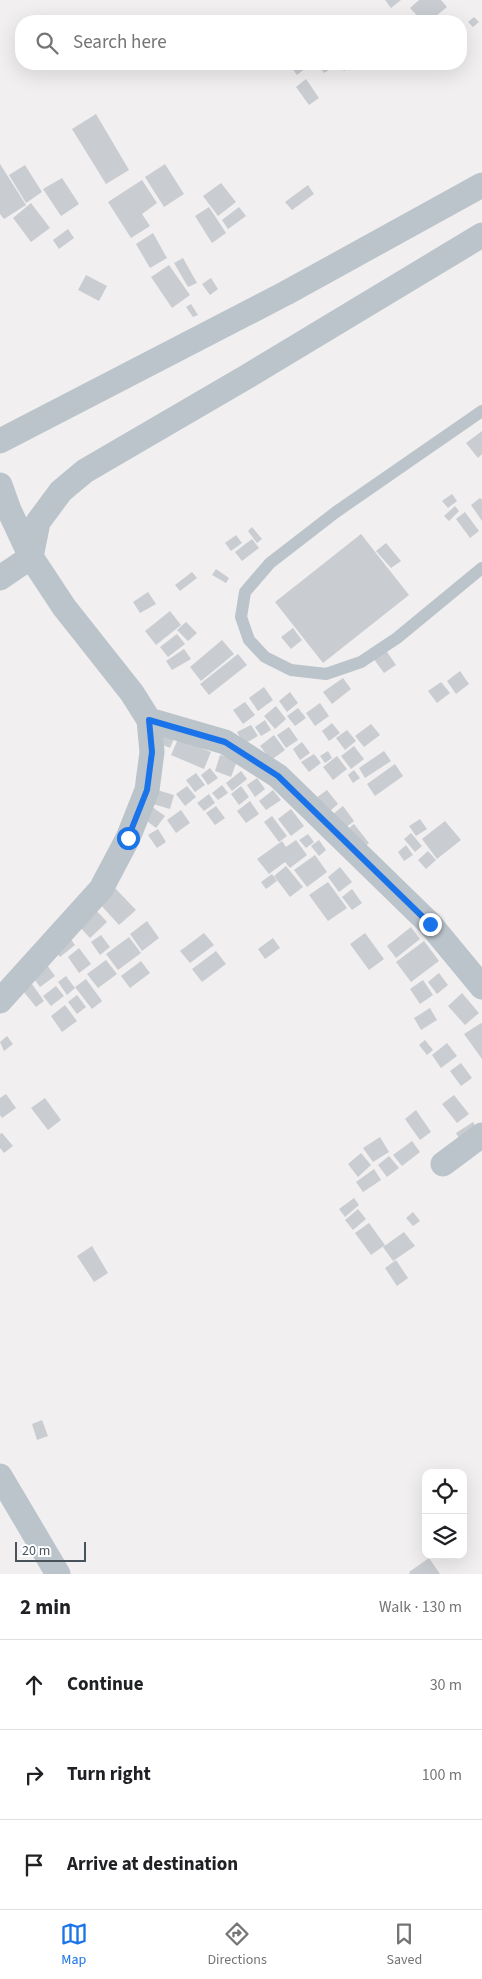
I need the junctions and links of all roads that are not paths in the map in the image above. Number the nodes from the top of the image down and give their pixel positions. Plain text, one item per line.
1 (482, 185) edge
2 (482, 235) edge
3 (482, 411) edge
4 (0, 441) edge
5 (0, 485) edge
6 (31, 557) junction
7 (482, 568) edge
8 (0, 578) edge
9 (149, 720) junction
10 (482, 987) edge
11 (0, 1001) edge
12 (482, 1135) edge
13 (443, 1164) dead end
14 (0, 1476) edge
15 (58, 1574) edge

1 - 4 street
2 - 6 street
3 - 7 lane
5 - 6 street
6 - 8 street
6 - 9 street
9 - 10 street
9 - 11 street
12 - 13 street
14 - 15 street

